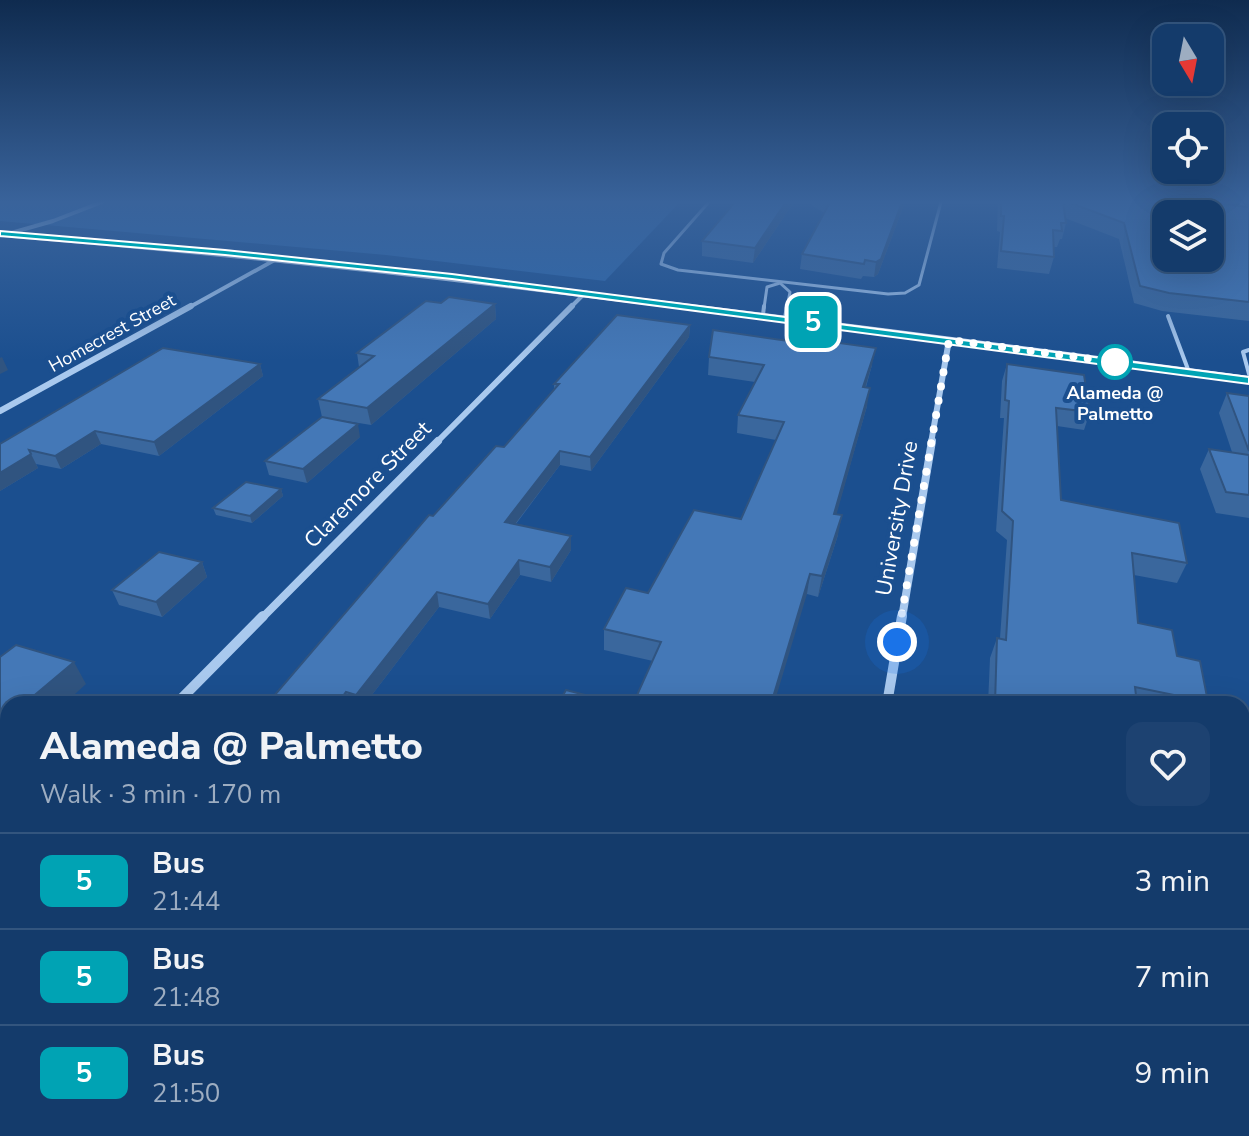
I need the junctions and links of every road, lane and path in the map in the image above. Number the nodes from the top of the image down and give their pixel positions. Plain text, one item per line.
1 (255, 255) edge
2 (663, 255) edge
3 (927, 255) edge
4 (280, 257) junction
5 (780, 283) junction
6 (586, 292) junction
7 (763, 315) junction
8 (1168, 316) edge
9 (785, 318) junction
10 (949, 340) junction
11 (1249, 350) edge
12 (1189, 372) junction
13 (1249, 377) edge
14 (0, 411) edge
15 (184, 696) edge
16 (888, 696) edge

1 - 4 main road
2 - 5 lane
3 - 5 lane
4 - 6 main road
4 - 14 street, Homecrest Street
5 - 7 lane
5 - 9 lane
6 - 7 main road
6 - 15 street, Claremore Street
7 - 9 main road
8 - 12 lane
9 - 10 main road
10 - 12 main road
10 - 16 street, University Drive
11 - 13 lane
12 - 13 main road

